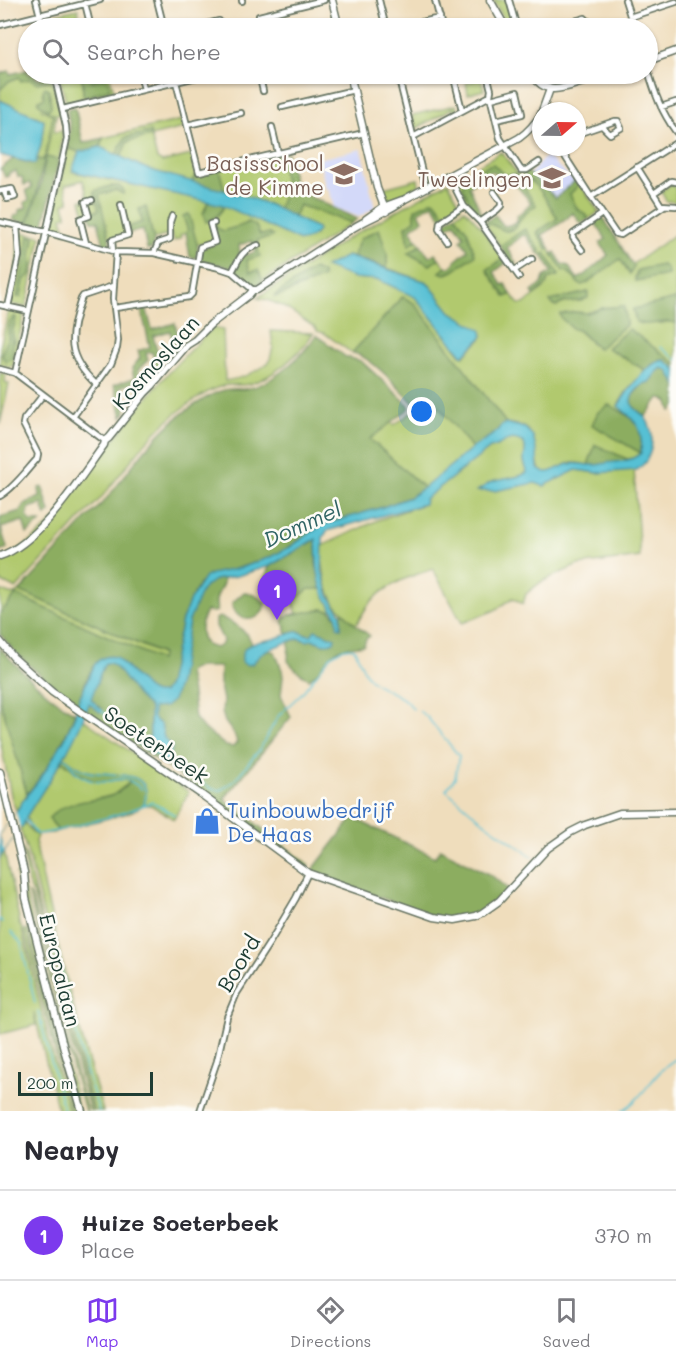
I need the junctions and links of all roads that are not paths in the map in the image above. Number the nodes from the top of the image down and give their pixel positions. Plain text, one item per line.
1 (36, 0) edge
2 (100, 0) edge
3 (157, 0) edge
4 (324, 0) edge
5 (332, 0) edge
6 (379, 0) edge
7 (435, 0) edge
8 (490, 0) edge
9 (509, 0) edge
10 (625, 0) edge
11 (666, 2) edge
12 (676, 2) edge
13 (83, 3) edge
14 (39, 15) junction
15 (259, 16) dead end
16 (630, 17) joint
17 (27, 18) edge
18 (40, 18) edge
19 (88, 18) edge
20 (162, 18) edge
21 (336, 18) edge
22 (384, 18) edge
23 (440, 18) edge
24 (500, 18) edge
25 (514, 18) edge
26 (18, 20) edge
27 (0, 25) edge
28 (676, 51) edge
29 (658, 57) edge
30 (57, 84) edge
31 (143, 84) edge
32 (166, 84) edge
33 (176, 84) edge
34 (261, 84) edge
35 (352, 84) edge
36 (400, 84) edge
37 (456, 84) edge
38 (490, 84) edge
39 (541, 84) edge
40 (578, 84) edge
41 (653, 84) edge
42 (144, 89) junction
43 (550, 89) junction
44 (354, 90) junction
45 (263, 92) dead end
46 (490, 97) junction
47 (545, 102) edge
48 (676, 102) edge
49 (282, 107) dead end
50 (661, 107) junction
51 (63, 109) junction
52 (462, 110) junction
53 (241, 113) dead end
54 (496, 120) junction
55 (187, 125) junction
56 (272, 126) dead end
57 (602, 126) dead end
58 (532, 129) edge
59 (586, 131) edge
60 (676, 132) edge
61 (364, 133) junction
62 (413, 137) junction
63 (676, 143) edge
64 (505, 146) junction
65 (278, 153) junction
66 (565, 156) edge
67 (540, 162) dead end
68 (637, 167) junction
69 (449, 177) junction
70 (676, 182) edge
71 (426, 188) junction
72 (494, 192) dead end
73 (654, 193) junction
74 (591, 197) junction
75 (92, 200) dead end
76 (121, 205) dead end
77 (465, 206) junction
78 (664, 206) junction
79 (676, 206) edge
80 (385, 209) junction
81 (602, 214) junction
82 (172, 216) dead end
83 (0, 222) edge
84 (480, 222) junction
85 (214, 223) dead end
86 (17, 226) junction
87 (46, 232) junction
88 (447, 241) dead end
89 (86, 243) junction
90 (258, 245) dead end
91 (582, 250) dead end
92 (115, 251) junction
93 (154, 253) junction
94 (532, 259) dead end
95 (197, 263) junction
96 (515, 270) junction
97 (232, 272) junction
98 (519, 277) dead end
99 (113, 286) junction
100 (253, 290) junction
101 (0, 305) edge
102 (8, 307) junction
103 (115, 308) junction
104 (28, 311) junction
105 (0, 369) edge
106 (15, 373) junction
107 (97, 385) junction
108 (43, 394) junction
109 (73, 417) junction
110 (105, 441) junction
111 (0, 496) edge
112 (0, 556) edge
113 (0, 642) edge
114 (0, 772) edge
115 (676, 812) edge
116 (308, 873) junction
117 (82, 1111) edge
118 (200, 1111) edge

1 - 14 street
2 - 13 street
3 - 20 street
4 - 15 street
5 - 21 street
6 - 22 street
7 - 23 street
8 - 24 street
9 - 25 street
10 - 16 street
11 - 12 street
11 - 16 street
13 - 14 street
13 - 19 street
14 - 17 street
14 - 18 street
26 - 27 street
28 - 29 street
30 - 51 street
31 - 42 street
32 - 42 street
33 - 55 street
34 - 45 street
35 - 44 street
36 - 62 street
37 - 52 street
38 - 46 street
39 - 43 street
40 - 43 street
41 - 50 street
42 - 51 street
43 - 47 street
44 - 49 street
44 - 61 street
46 - 52 street
46 - 54 street
46 - 54 street
48 - 50 street
50 - 60 street
51 - 87 street
52 - 62 street
53 - 55 street
54 - 64 street
55 - 65 street
56 - 65 street
57 - 59 street
58 - 64 street, Kosmoslaan
61 - 65 street
61 - 80 street
62 - 71 street
63 - 68 street
64 - 67 street
64 - 69 street, Kosmoslaan
66 - 74 street
68 - 73 street
68 - 74 street
69 - 71 street, Kosmoslaan
69 - 77 street
70 - 73 street
71 - 80 street, Kosmoslaan
72 - 84 street
73 - 78 street
74 - 81 street
75 - 89 street
76 - 92 street
77 - 84 street
77 - 88 street
78 - 79 street
78 - 81 street
80 - 100 street, Kosmoslaan
81 - 91 street
82 - 93 street
83 - 86 street
84 - 96 street
85 - 95 street
86 - 87 street
86 - 102 street
87 - 89 street
87 - 104 street
89 - 92 street
90 - 97 street
92 - 93 street
92 - 99 street
93 - 95 street
94 - 96 street
95 - 97 street
95 - 103 street
96 - 98 street
97 - 100 street
99 - 103 street
99 - 107 street
100 - 110 street, Kosmoslaan
101 - 102 street
102 - 104 street
103 - 107 street
104 - 106 street
105 - 106 street
106 - 108 street
107 - 109 street
108 - 109 street
108 - 111 street
109 - 110 street
110 - 112 street, Kosmoslaan
113 - 116 street, Soeterbeek
114 - 117 street, Europalaan
115 - 116 street, Soeterbeek
116 - 118 street, Boord

